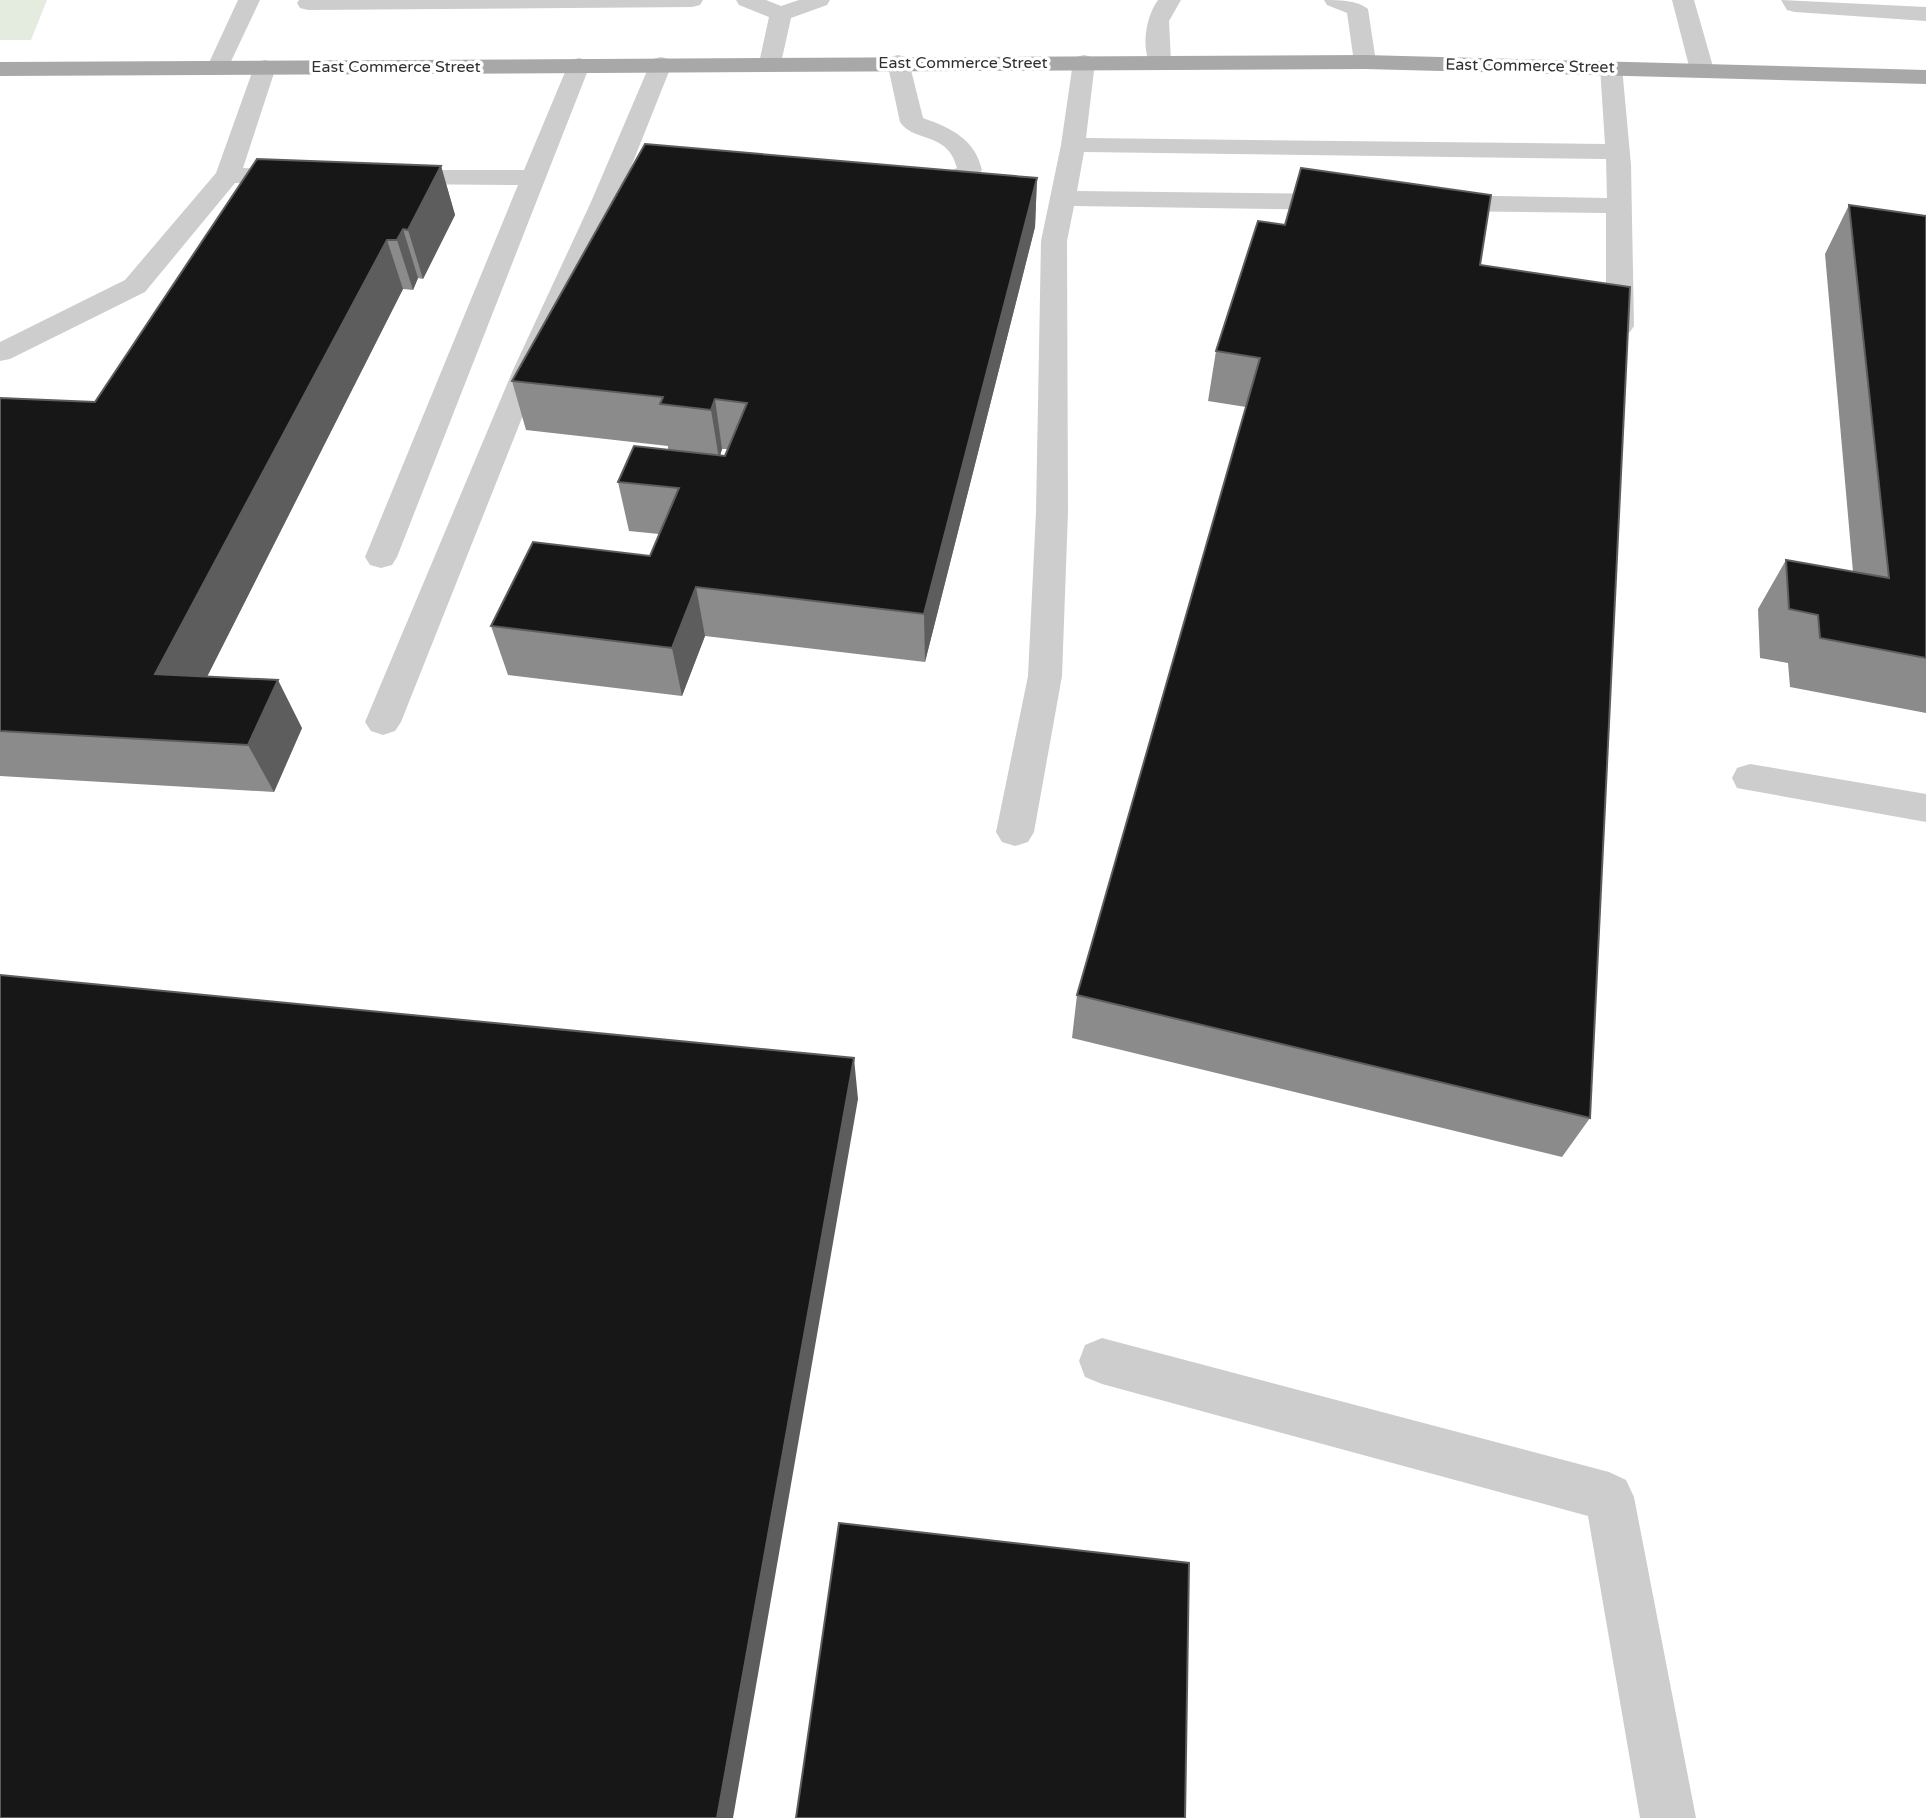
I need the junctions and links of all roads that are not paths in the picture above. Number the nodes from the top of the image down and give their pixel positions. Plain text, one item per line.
1 (249, 0) edge
2 (692, 0) edge
3 (747, 0) edge
4 (819, 0) edge
5 (1170, 0) edge
6 (1335, 0) edge
7 (1683, 0) edge
8 (1792, 0) edge
9 (308, 3) dead end
10 (781, 14) junction
11 (1926, 14) edge
12 (898, 62) junction
13 (1084, 62) junction
14 (1160, 62) junction
15 (1365, 62) junction
16 (661, 64) junction
17 (770, 64) junction
18 (579, 65) junction
19 (218, 67) junction
20 (265, 67) junction
21 (1611, 67) junction
22 (8, 69) edge
23 (1702, 70) junction
24 (1926, 76) edge
25 (1073, 145) junction
26 (1618, 152) junction
27 (228, 175) junction
28 (319, 177) edge
29 (373, 177) edge
30 (534, 178) junction
31 (899, 180) edge
32 (1063, 198) junction
33 (1369, 202) edge
34 (1411, 203) edge
35 (1619, 206) junction
36 (1620, 326) edge
37 (0, 354) edge
38 (381, 557) dead end
39 (383, 722) dead end
40 (1750, 778) dead end
41 (1926, 808) edge
42 (1014, 832) dead end
43 (1102, 1361) dead end
44 (1668, 1818) edge

1 - 19 street
2 - 9 street
3 - 10 street
4 - 10 street
5 - 14 street
6 - 15 street
7 - 23 street
8 - 11 street
10 - 17 street
12 - 13 main road, East Commerce Street
12 - 17 main road, East Commerce Street
12 - 31 street
13 - 14 main road, East Commerce Street
13 - 25 street
14 - 15 main road, East Commerce Street
15 - 21 main road, East Commerce Street
16 - 17 main road, East Commerce Street
16 - 18 main road, East Commerce Street
16 - 39 street
18 - 20 main road, East Commerce Street
18 - 30 street
19 - 20 main road, East Commerce Street
19 - 22 main road, East Commerce Street
20 - 27 street
21 - 23 main road, East Commerce Street
21 - 26 street
23 - 24 main road, East Commerce Street
25 - 26 street
25 - 32 street
26 - 35 street
27 - 28 street
27 - 37 street
29 - 30 street
30 - 38 street
32 - 33 street
32 - 42 street
34 - 35 street
35 - 36 street
40 - 41 street
43 - 44 street

